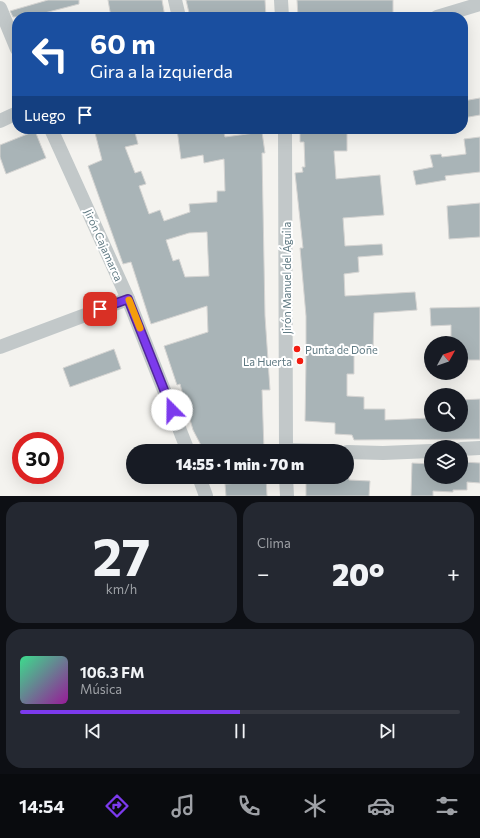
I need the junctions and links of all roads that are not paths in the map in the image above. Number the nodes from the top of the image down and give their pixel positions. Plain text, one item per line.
1 (175, 0) edge
2 (281, 0) edge
3 (480, 4) edge
4 (0, 8) edge
5 (177, 12) edge
6 (282, 12) edge
7 (454, 12) edge
8 (12, 37) edge
9 (12, 115) edge
10 (0, 121) edge
11 (53, 134) edge
12 (285, 134) edge
13 (128, 299) junction
14 (0, 347) edge
15 (185, 444) edge
16 (286, 444) edge
17 (480, 448) edge
18 (468, 449) edge
19 (424, 451) edge
20 (354, 452) edge
21 (202, 484) edge
22 (286, 484) edge
23 (206, 496) edge
24 (286, 496) edge

1 - 5 street
2 - 6 street
3 - 7 street
4 - 8 street
9 - 10 street
11 - 13 street, Jirón Cajamarca
12 - 16 street, Jirón Manuel del Águila
13 - 14 street
13 - 15 street, Jirón Cajamarca
17 - 18 street
19 - 20 street
21 - 23 street
22 - 24 street

